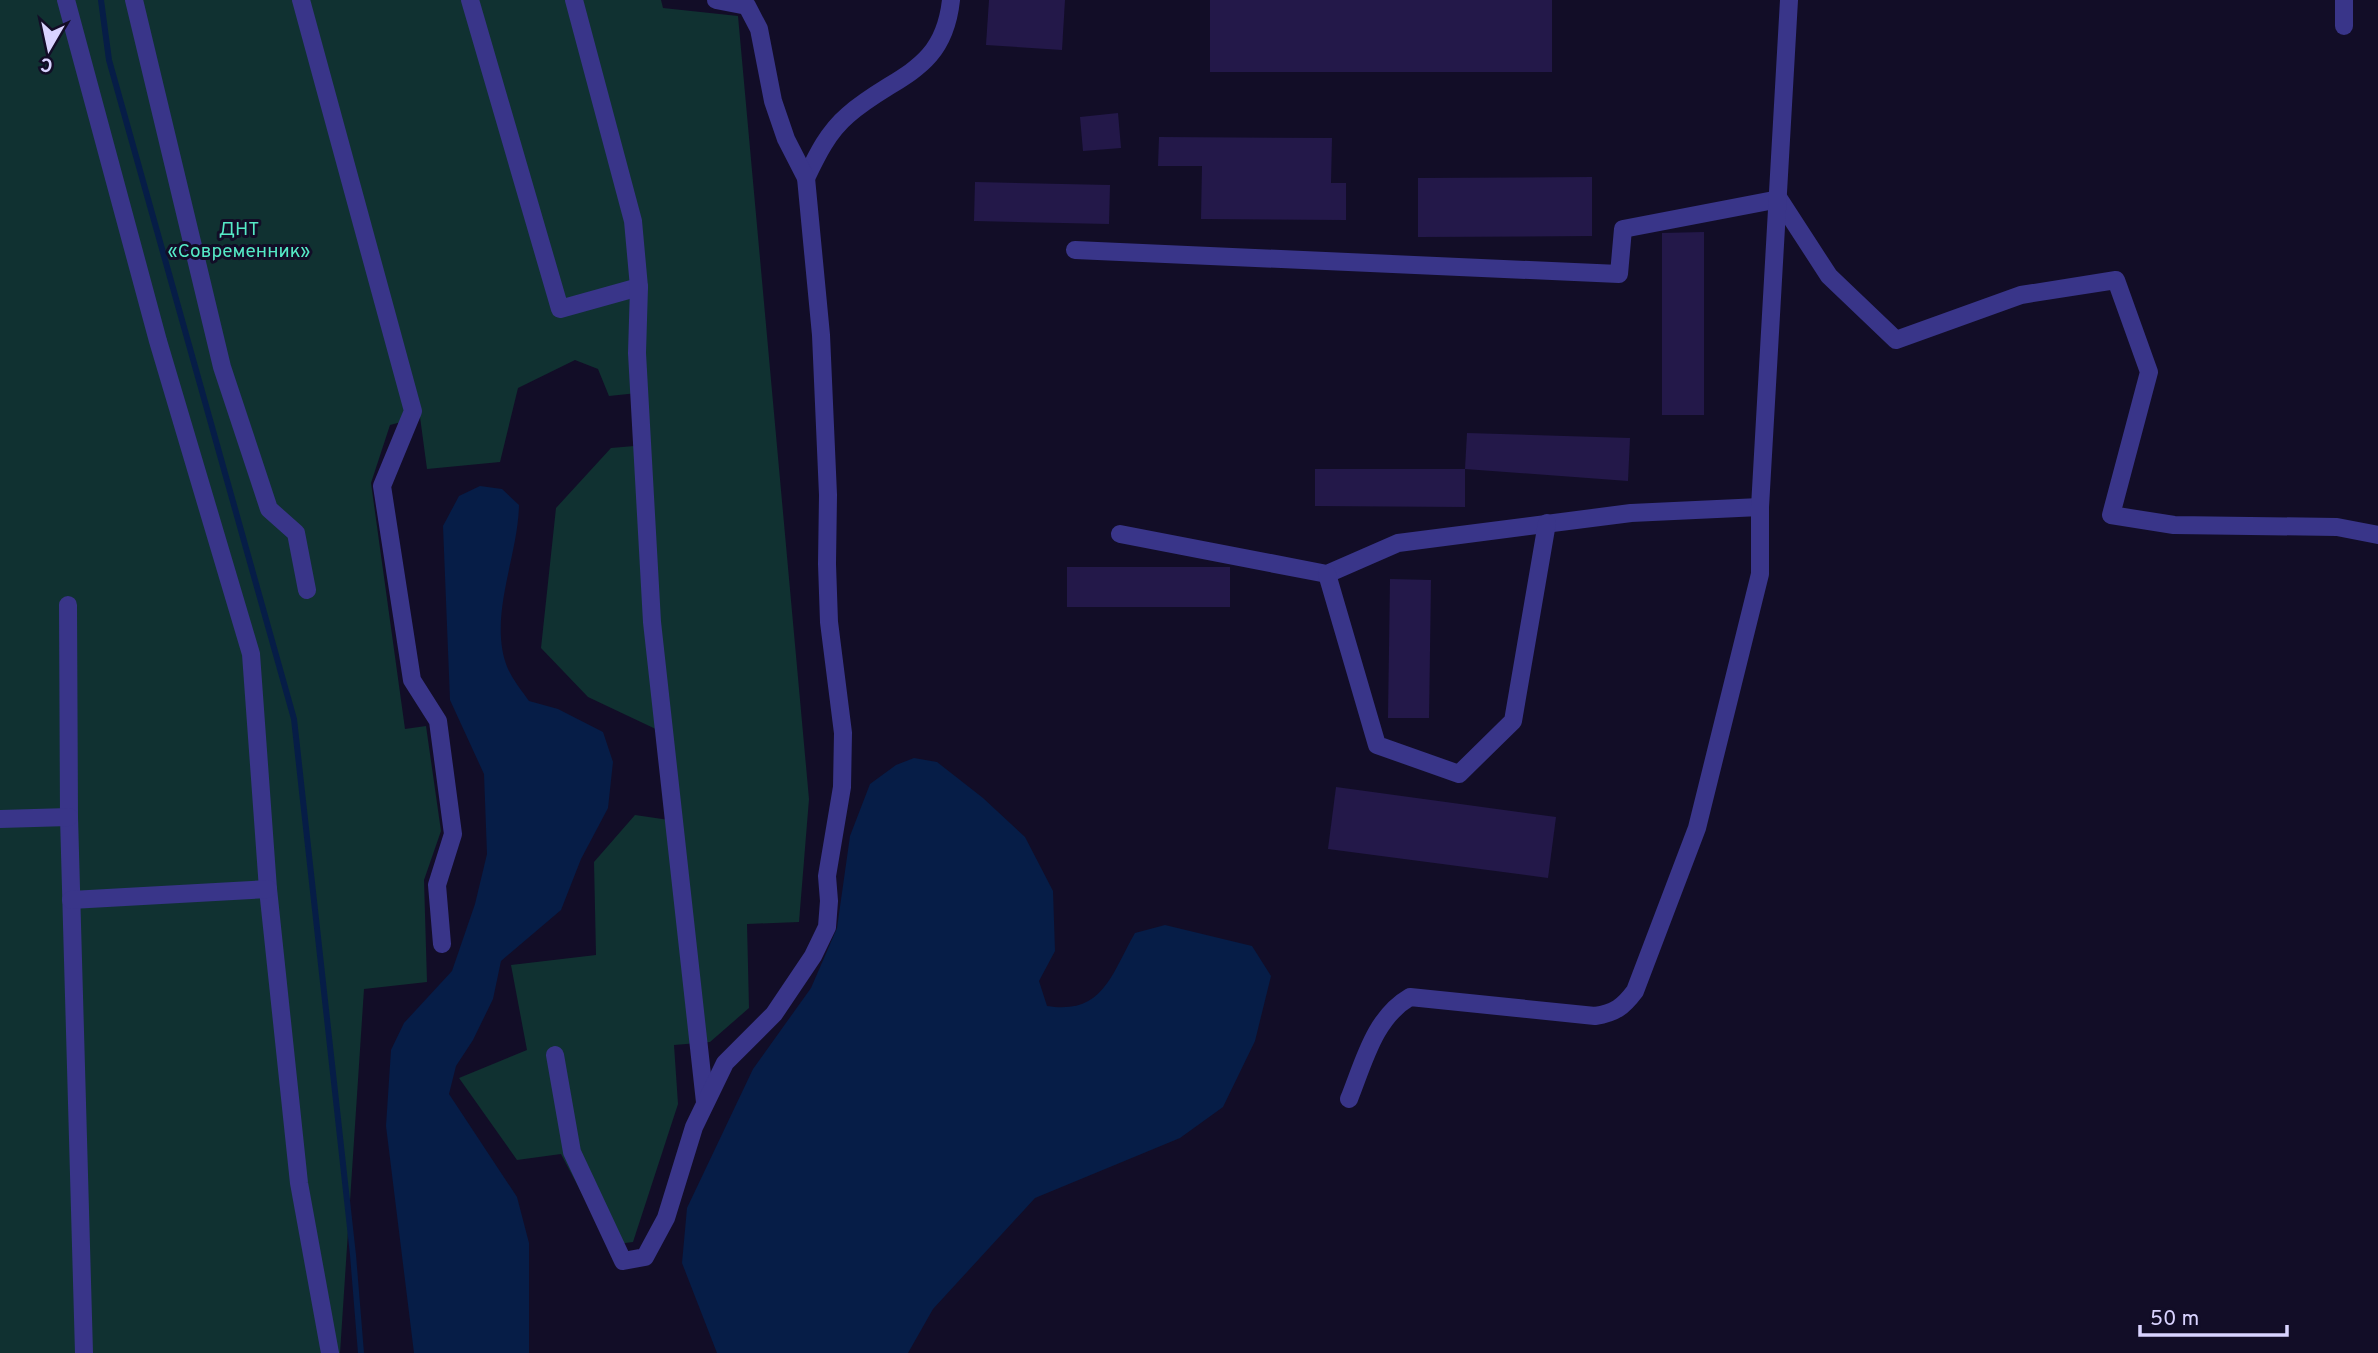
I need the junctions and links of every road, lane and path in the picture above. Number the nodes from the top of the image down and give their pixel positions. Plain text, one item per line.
1 (66, 0) edge
2 (134, 0) edge
3 (301, 0) edge
4 (470, 0) edge
5 (574, 0) edge
6 (716, 0) edge
7 (951, 0) edge
8 (1789, 0) edge
9 (2344, 0) edge
10 (2344, 26) dead end
11 (806, 178) junction
12 (1779, 199) junction
13 (1075, 250) dead end
14 (639, 287) junction
15 (1760, 507) junction
16 (1547, 523) junction
17 (1120, 534) dead end
18 (2378, 535) edge
19 (1327, 574) junction
20 (307, 590) dead end
21 (68, 605) dead end
22 (69, 817) junction
23 (0, 819) edge
24 (268, 889) junction
25 (71, 900) junction
26 (442, 944) dead end
27 (555, 1055) dead end
28 (1349, 1099) dead end
29 (705, 1102) junction
30 (84, 1353) edge
31 (330, 1353) edge

1 - 24 street
2 - 20 street
3 - 26 street
4 - 14 street
5 - 14 street
6 - 11 street
7 - 11 street
8 - 12 street
9 - 10 street
11 - 29 street
12 - 13 street
12 - 15 street
12 - 18 street
14 - 29 street
15 - 16 street
15 - 28 street
16 - 19 street
16 - 19 street
17 - 19 street
21 - 22 street
22 - 23 street
22 - 25 street
24 - 25 street
24 - 31 street
25 - 30 street
27 - 29 street

